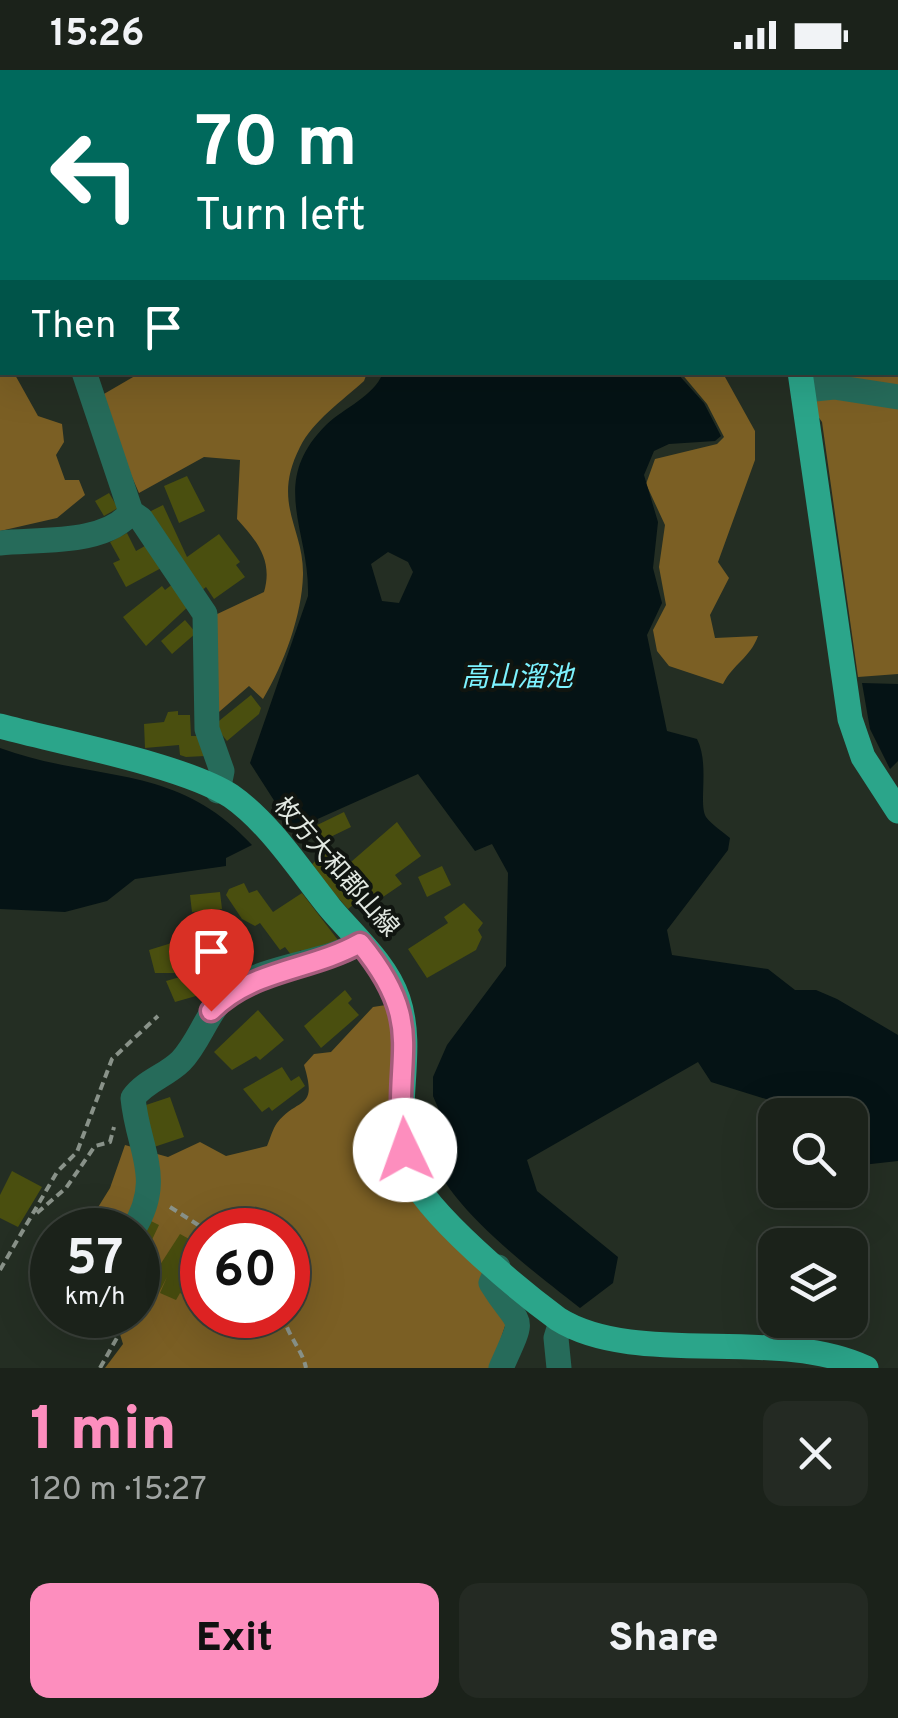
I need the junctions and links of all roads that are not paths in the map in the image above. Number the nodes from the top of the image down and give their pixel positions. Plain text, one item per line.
1 (85, 375) edge
2 (803, 381) edge
3 (898, 396) edge
4 (131, 512) junction
5 (0, 543) edge
6 (0, 726) edge
7 (218, 791) junction
8 (898, 811) edge
9 (360, 943) junction
10 (142, 1208) edge
11 (498, 1266) junction
12 (561, 1322) junction
13 (500, 1368) edge
14 (559, 1368) edge
15 (866, 1368) edge

1 - 4 street
2 - 3 street
2 - 8 main road
4 - 5 street
4 - 7 street
6 - 7 main road, 枚方大和郡山線
7 - 9 main road, 枚方大和郡山線
9 - 10 street
9 - 11 main road, 枚方大和郡山線
11 - 12 main road, 枚方大和郡山線
11 - 13 street
12 - 14 street
12 - 15 main road, 枚方大和郡山線

